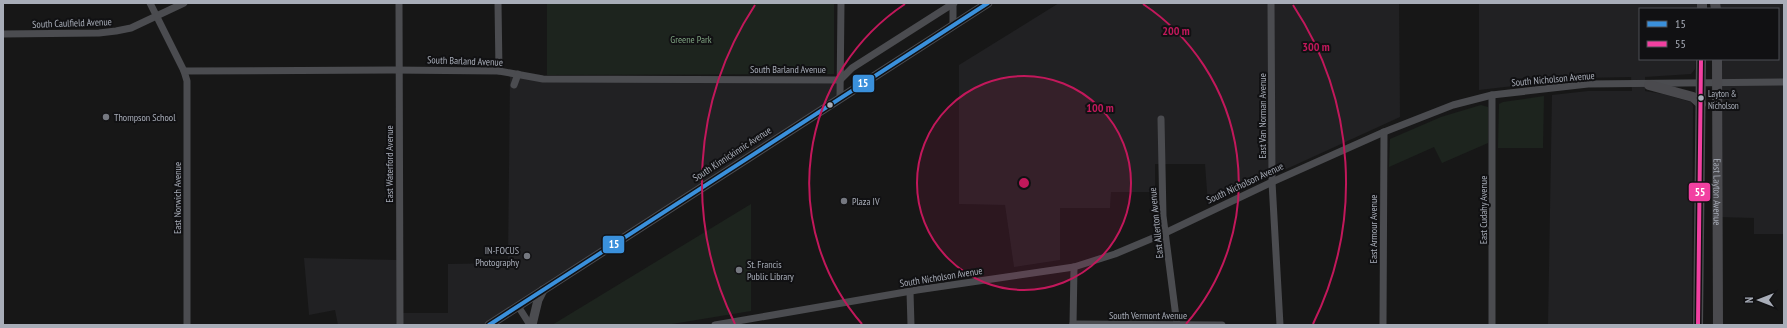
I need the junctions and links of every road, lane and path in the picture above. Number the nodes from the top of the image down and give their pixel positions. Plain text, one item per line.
1 (150, 3) edge
2 (184, 3) edge
3 (399, 3) edge
4 (498, 3) edge
5 (841, 3) edge
6 (953, 3) edge
7 (988, 3) edge
8 (1271, 3) edge
9 (157, 16) junction
10 (952, 26) junction
11 (3, 34) edge
12 (1701, 60) edge
13 (1717, 60) edge
14 (399, 70) junction
15 (184, 71) junction
16 (499, 71) junction
17 (518, 74) junction
18 (840, 80) junction
19 (1718, 82) junction
20 (1784, 82) edge
21 (1700, 83) junction
22 (1649, 84) junction
23 (514, 85) dead end
24 (1492, 95) junction
25 (840, 98) junction
26 (1700, 104) junction
27 (1161, 118) dead end
28 (1384, 132) junction
29 (1272, 182) junction
30 (1165, 233) junction
31 (1074, 267) junction
32 (543, 289) junction
33 (910, 292) junction
34 (518, 306) junction
35 (765, 317) junction
36 (187, 325) edge
37 (400, 325) edge
38 (489, 325) edge
39 (531, 325) edge
40 (715, 325) edge
41 (766, 325) edge
42 (911, 325) edge
43 (1073, 325) edge
44 (1178, 325) edge
45 (1222, 325) edge
46 (1280, 325) edge
47 (1383, 325) edge
48 (1492, 325) edge
49 (1698, 325) edge
50 (1718, 325) edge

1 - 9 street, East Norwich Avenue
2 - 9 street, South Caulfield Avenue
3 - 14 street, East Waterford Avenue
4 - 16 street
5 - 18 street
6 - 10 street
6 - 18 street
7 - 10 street, South Kinnickinnic Avenue
8 - 29 street, East Van Norman Avenue
9 - 11 street, South Caulfield Avenue
9 - 15 street, East Norwich Avenue
10 - 25 street, South Kinnickinnic Avenue
12 - 21 main road, East Layton Avenue
13 - 19 main road, East Layton Avenue
14 - 15 street, South Barland Avenue
14 - 16 street, South Barland Avenue
14 - 37 street, East Waterford Avenue
15 - 36 street, East Norwich Avenue
16 - 17 street, South Barland Avenue
17 - 18 street, South Barland Avenue
17 - 23 street
18 - 25 street
19 - 20 street, South Nicholson Avenue
19 - 21 street, South Nicholson Avenue
19 - 50 main road, East Layton Avenue
21 - 22 street, South Nicholson Avenue
21 - 26 main road, East Layton Avenue
22 - 24 street, South Nicholson Avenue
22 - 26 main road
24 - 28 street, South Nicholson Avenue
24 - 48 street, East Cudahy Avenue
25 - 32 street, South Kinnickinnic Avenue
26 - 49 main road, East Layton Avenue
27 - 30 street, East Allerton Avenue
28 - 29 street, South Nicholson Avenue
28 - 47 street, East Armour Avenue
29 - 30 street, South Nicholson Avenue
29 - 46 street, East Van Norman Avenue
30 - 31 street, South Nicholson Avenue
30 - 44 street, East Allerton Avenue
31 - 33 street, South Nicholson Avenue
31 - 43 street
32 - 34 street, South Kinnickinnic Avenue
32 - 39 street
33 - 35 street, South Nicholson Avenue
33 - 42 street
34 - 38 street, South Kinnickinnic Avenue
34 - 39 street
35 - 40 street, South Nicholson Avenue
35 - 41 street
43 - 44 street, South Vermont Avenue
44 - 45 street, South Vermont Avenue

